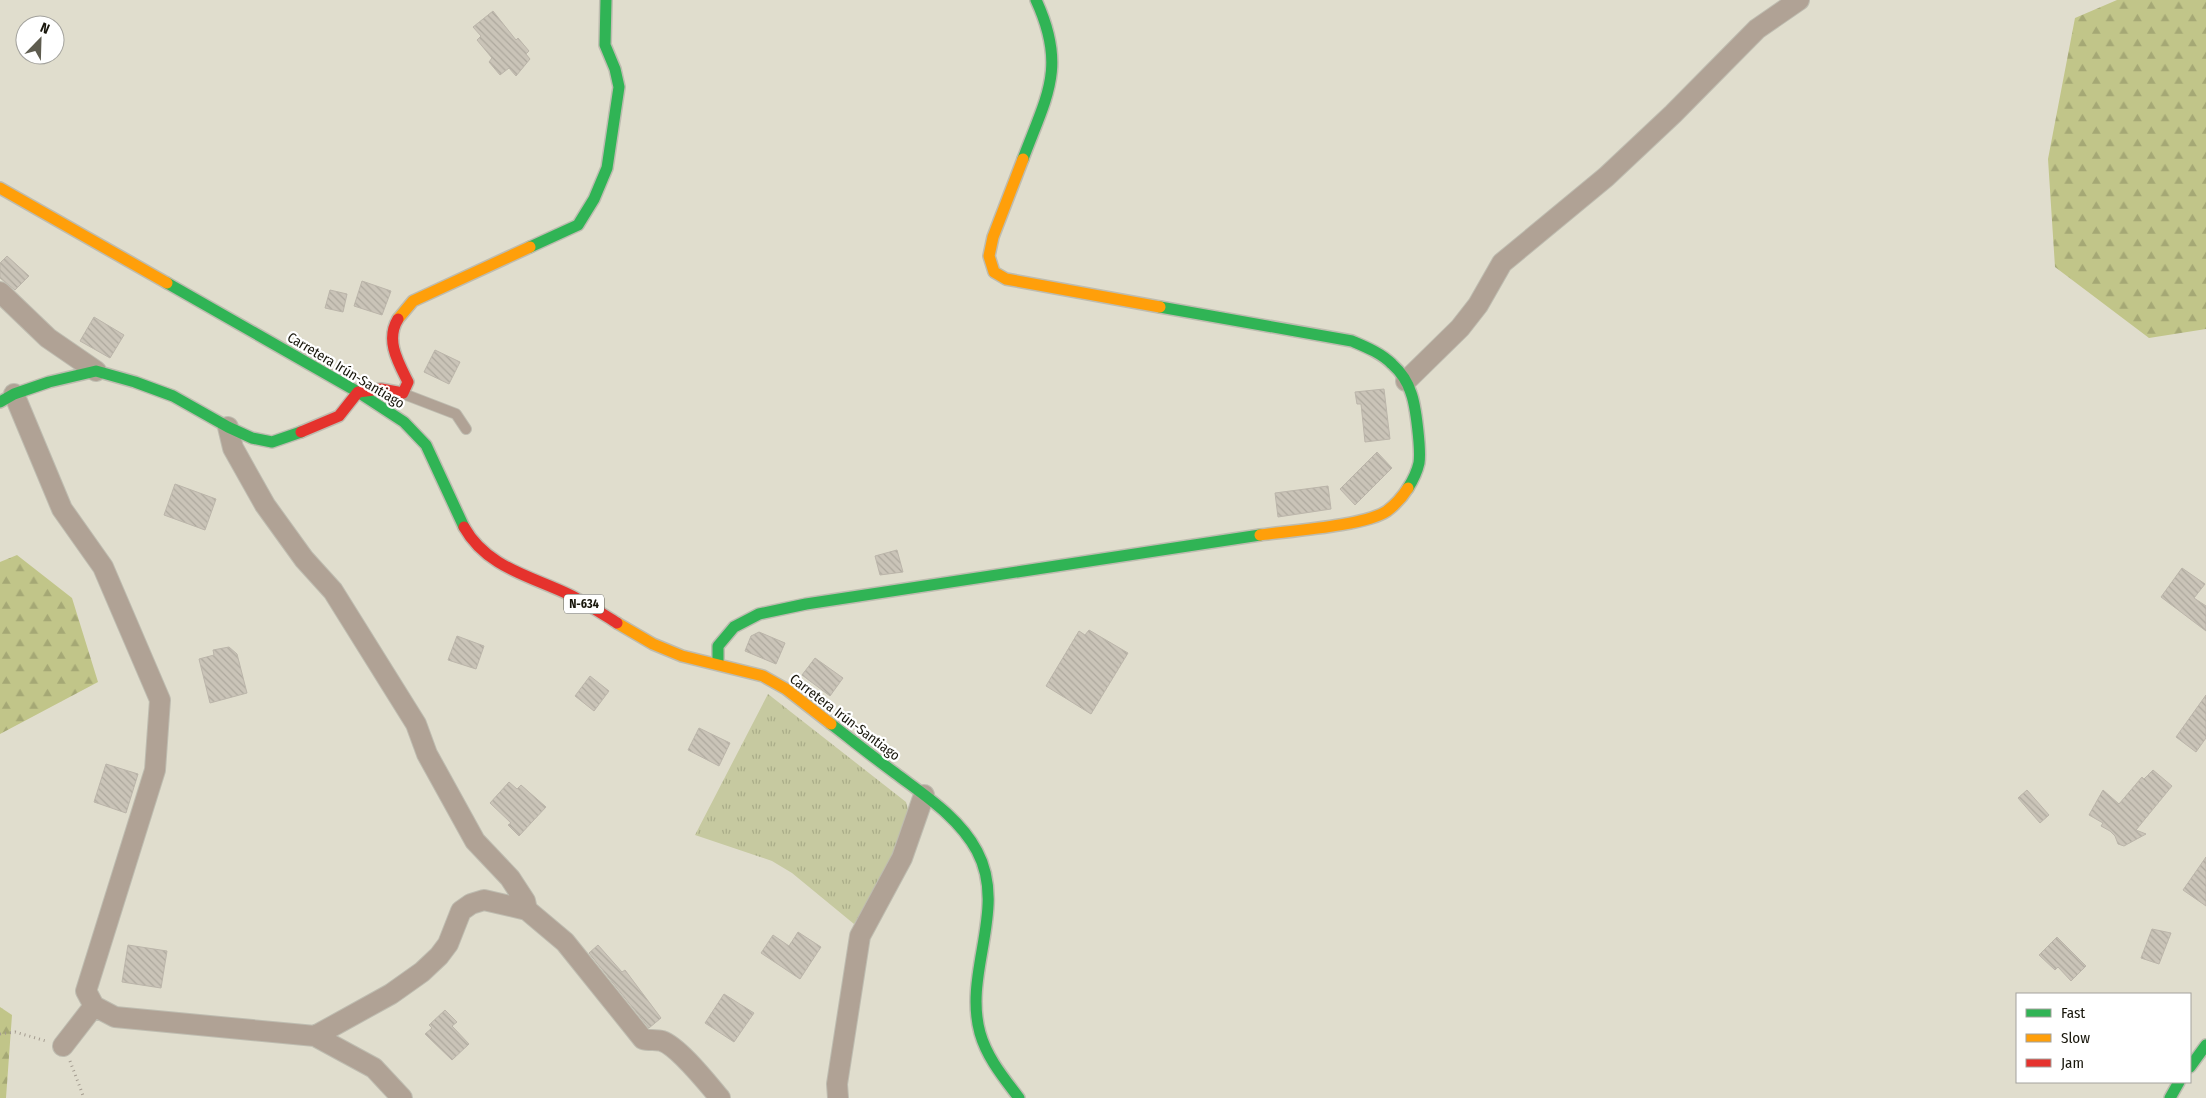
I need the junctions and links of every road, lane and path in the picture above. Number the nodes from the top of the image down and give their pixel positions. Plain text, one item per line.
1 (606, 0) edge
2 (1036, 0) edge
3 (1799, 0) edge
4 (0, 188) edge
5 (0, 292) edge
6 (96, 371) junction
7 (1406, 381) junction
8 (358, 392) junction
9 (403, 393) junction
10 (7, 398) edge
11 (228, 427) junction
12 (466, 429) dead end
13 (718, 664) junction
14 (924, 796) junction
15 (527, 910) junction
16 (94, 1006) junction
17 (0, 1034) edge
18 (315, 1036) junction
19 (2206, 1045) edge
20 (62, 1046) junction
21 (2191, 1066) edge
22 (2178, 1083) edge
23 (84, 1098) edge
24 (402, 1098) edge
25 (720, 1098) edge
26 (838, 1098) edge
27 (1019, 1098) edge
28 (2170, 1098) edge

1 - 9 main road
2 - 7 main road
3 - 7 street
4 - 8 main road, Carretera Irún-Santiago / N-634
5 - 6 street
6 - 10 main road
6 - 11 main road
7 - 13 main road
8 - 9 main road
8 - 11 main road
8 - 13 main road, Carretera Irún-Santiago / N-634
9 - 12 lane
10 - 16 street
11 - 15 street
13 - 14 main road, Carretera Irún-Santiago / N-634
14 - 26 street
14 - 27 main road, Carretera Irún-Santiago / N-634
15 - 18 street
15 - 25 street
16 - 18 street
16 - 20 street
17 - 20 path
18 - 24 street
19 - 21 main road
20 - 23 path
22 - 28 main road

